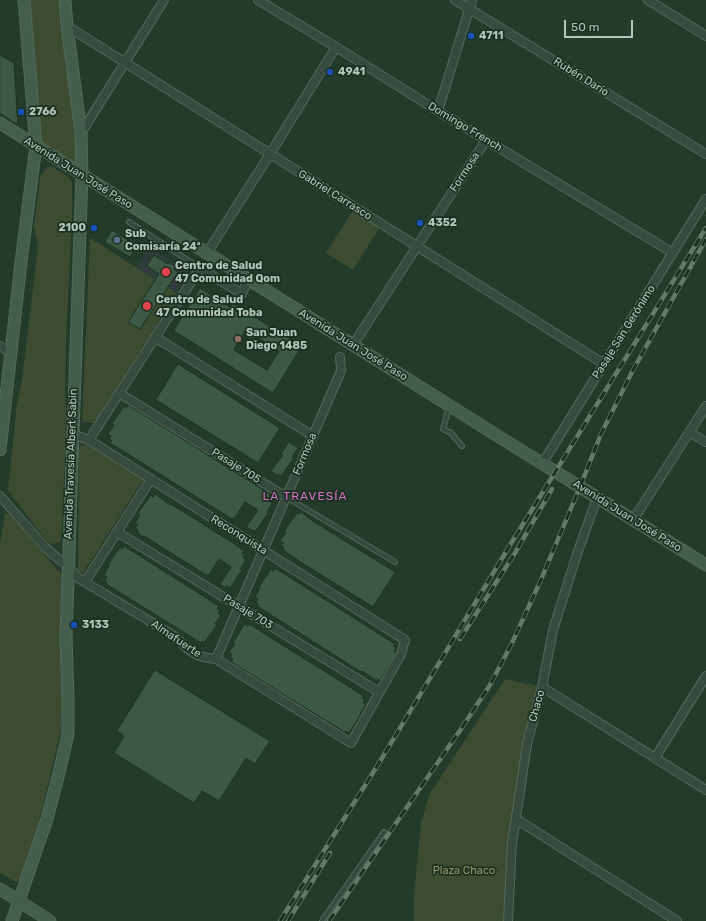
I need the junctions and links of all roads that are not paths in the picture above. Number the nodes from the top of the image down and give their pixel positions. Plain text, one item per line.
1 (24, 0) edge
2 (65, 0) edge
3 (164, 0) edge
4 (258, 0) edge
5 (455, 0) edge
6 (472, 0) edge
7 (648, 0) edge
8 (469, 8) junction
9 (67, 26) junction
10 (706, 36) edge
11 (336, 47) junction
12 (125, 62) junction
13 (438, 112) junction
14 (0, 123) edge
15 (81, 134) junction
16 (486, 140) junction
17 (36, 146) junction
18 (270, 154) junction
19 (706, 154) edge
20 (82, 175) junction
21 (706, 199) edge
22 (129, 222) dead end
23 (417, 246) junction
24 (207, 253) junction
25 (673, 253) junction
26 (200, 268) junction
27 (248, 279) junction
28 (156, 337) junction
29 (354, 345) junction
30 (0, 346) edge
31 (10, 352) junction
32 (340, 357) dead end
33 (604, 364) junction
34 (119, 392) junction
35 (450, 406) junction
36 (706, 406) edge
37 (690, 432) junction
38 (72, 434) junction
39 (313, 436) junction
40 (89, 440) junction
41 (706, 442) edge
42 (462, 446) dead end
43 (0, 450) edge
44 (542, 464) junction
45 (151, 479) junction
46 (0, 496) edge
47 (286, 497) junction
48 (597, 498) junction
49 (633, 520) junction
50 (117, 532) junction
51 (264, 550) junction
52 (395, 562) dead end
53 (68, 565) junction
54 (706, 565) edge
55 (85, 582) junction
56 (239, 607) junction
57 (216, 659) junction
58 (706, 676) edge
59 (542, 687) junction
60 (379, 692) junction
61 (655, 758) junction
62 (706, 790) edge
63 (516, 819) junction
64 (384, 832) dead end
65 (0, 889) edge
66 (19, 901) junction
67 (12, 921) edge
68 (50, 921) edge
69 (322, 921) edge
70 (508, 921) edge
71 (677, 921) edge

1 - 17 main road
2 - 9 main road, Avenida Travesía Albert Sabin
3 - 12 street
4 - 11 street, Domingo French
5 - 8 street, Rubén Darío
6 - 8 street
7 - 10 street
8 - 13 street
8 - 19 street, Rubén Darío
9 - 12 street, Gabriel Carrasco
9 - 15 main road, Avenida Travesía Albert Sabin
11 - 13 street, Domingo French
11 - 18 street
12 - 15 street
12 - 18 street, Gabriel Carrasco
13 - 16 street, Domingo French
14 - 17 main road, Avenida Juan José Paso
15 - 20 main road, Avenida Travesía Albert Sabin
16 - 23 street, Formosa
16 - 25 street, Domingo French
17 - 20 main road, Avenida Juan José Paso
17 - 31 main road
18 - 23 street, Gabriel Carrasco
18 - 24 street
20 - 24 main road, Avenida Juan José Paso
20 - 38 main road, Avenida Travesía Albert Sabin
21 - 25 street, Pasaje San Gerónimo
22 - 26 lane
23 - 29 street, Formosa
23 - 33 street, Gabriel Carrasco
24 - 27 main road, Avenida Juan José Paso
25 - 33 street, Pasaje San Gerónimo
26 - 27 street
26 - 28 street
27 - 29 main road, Avenida Juan José Paso
28 - 34 street
28 - 39 street
29 - 35 main road, Avenida Juan José Paso
30 - 31 street
31 - 43 main road
32 - 39 street, Formosa
33 - 44 street, Pasaje San Gerónimo
34 - 40 street
34 - 47 street, Pasaje 705
35 - 42 lane
35 - 44 main road, Avenida Juan José Paso
36 - 37 street
37 - 41 street
37 - 49 street
38 - 40 street, Reconquista
38 - 53 main road, Avenida Travesía Albert Sabin
39 - 47 street, Formosa
40 - 45 street, Reconquista
44 - 48 main road, Avenida Juan José Paso
45 - 50 street
45 - 51 street, Reconquista
46 - 53 street, Almafuerte
47 - 51 street, Formosa
47 - 52 lane, Pasaje 705
48 - 49 main road, Avenida Juan José Paso
48 - 59 street, Chaco
49 - 54 main road, Avenida Juan José Paso
50 - 55 street
50 - 56 street, Pasaje 703
51 - 56 street, Formosa
51 - 60 street, Reconquista
53 - 55 street, Almafuerte
53 - 66 main road, Avenida Travesía Albert Sabin
55 - 57 street, Almafuerte
56 - 57 street, Formosa
56 - 60 street, Pasaje 703
57 - 60 street, Almafuerte
58 - 61 street
59 - 61 street
59 - 63 street, Chaco
61 - 62 street
63 - 70 street, Chaco
63 - 71 street
64 - 69 lane
65 - 66 main road
66 - 67 main road, Avenida Travesía Albert Sabin
66 - 68 main road

